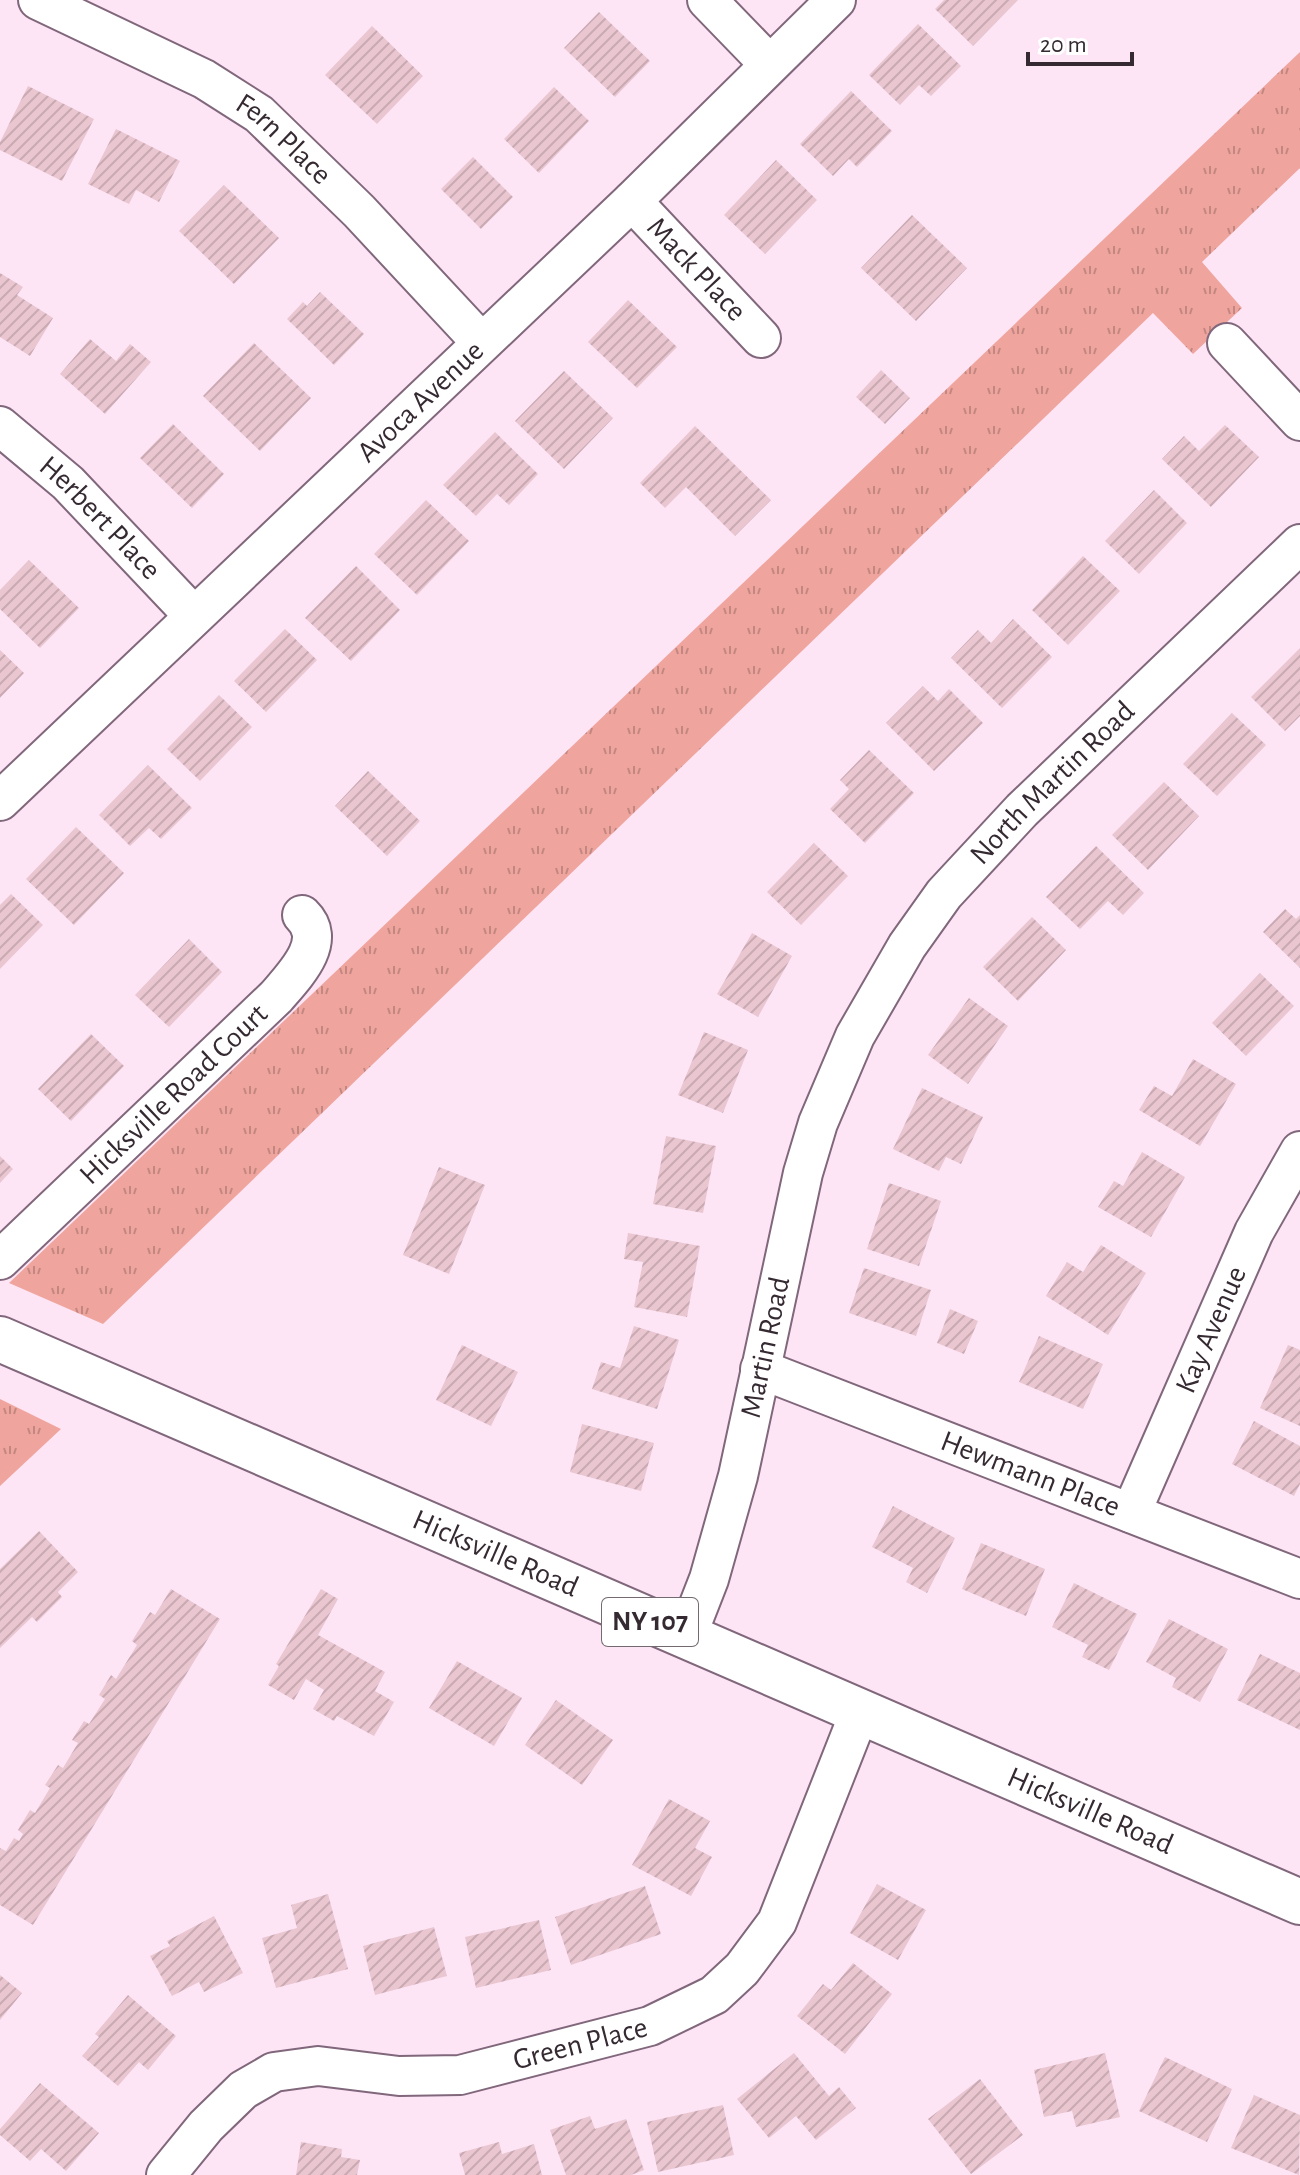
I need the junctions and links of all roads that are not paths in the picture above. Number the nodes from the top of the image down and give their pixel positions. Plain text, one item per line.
1 (38, 0) edge
2 (707, 0) edge
3 (836, 0) edge
4 (769, 64) junction
5 (632, 201) junction
6 (761, 338) dead end
7 (481, 342) junction
8 (1227, 343) dead end
9 (1300, 421) edge
10 (0, 426) edge
11 (1300, 544) edge
12 (194, 616) junction
13 (0, 801) edge
14 (302, 915) dead end
15 (846, 1056) joint
16 (1300, 1151) edge
17 (0, 1260) edge
18 (0, 1339) edge
19 (760, 1369) junction
20 (1131, 1513) junction
21 (1300, 1579) edge
22 (686, 1638) junction
23 (859, 1714) junction
24 (1300, 1902) edge
25 (166, 2175) edge

1 - 7 street, Fern Place
2 - 4 street
3 - 4 street, Avoca Avenue
4 - 5 street, Avoca Avenue
5 - 6 street, Mack Place
5 - 7 street, Avoca Avenue
7 - 12 street, Avoca Avenue
8 - 9 street
10 - 12 street, Herbert Place
11 - 15 street, North Martin Road
12 - 13 street, Avoca Avenue
14 - 17 street, Hicksville Road Court
15 - 19 street, Martin Road
16 - 20 street, Kay Avenue
18 - 22 main road, Hicksville Road / NY 107
19 - 20 street, Hewmann Place
19 - 22 street, Martin Road
20 - 21 street, Hewmann Place
22 - 23 main road, Hicksville Road / NY 107
23 - 24 main road, Hicksville Road / NY 107
23 - 25 street, Green Place

